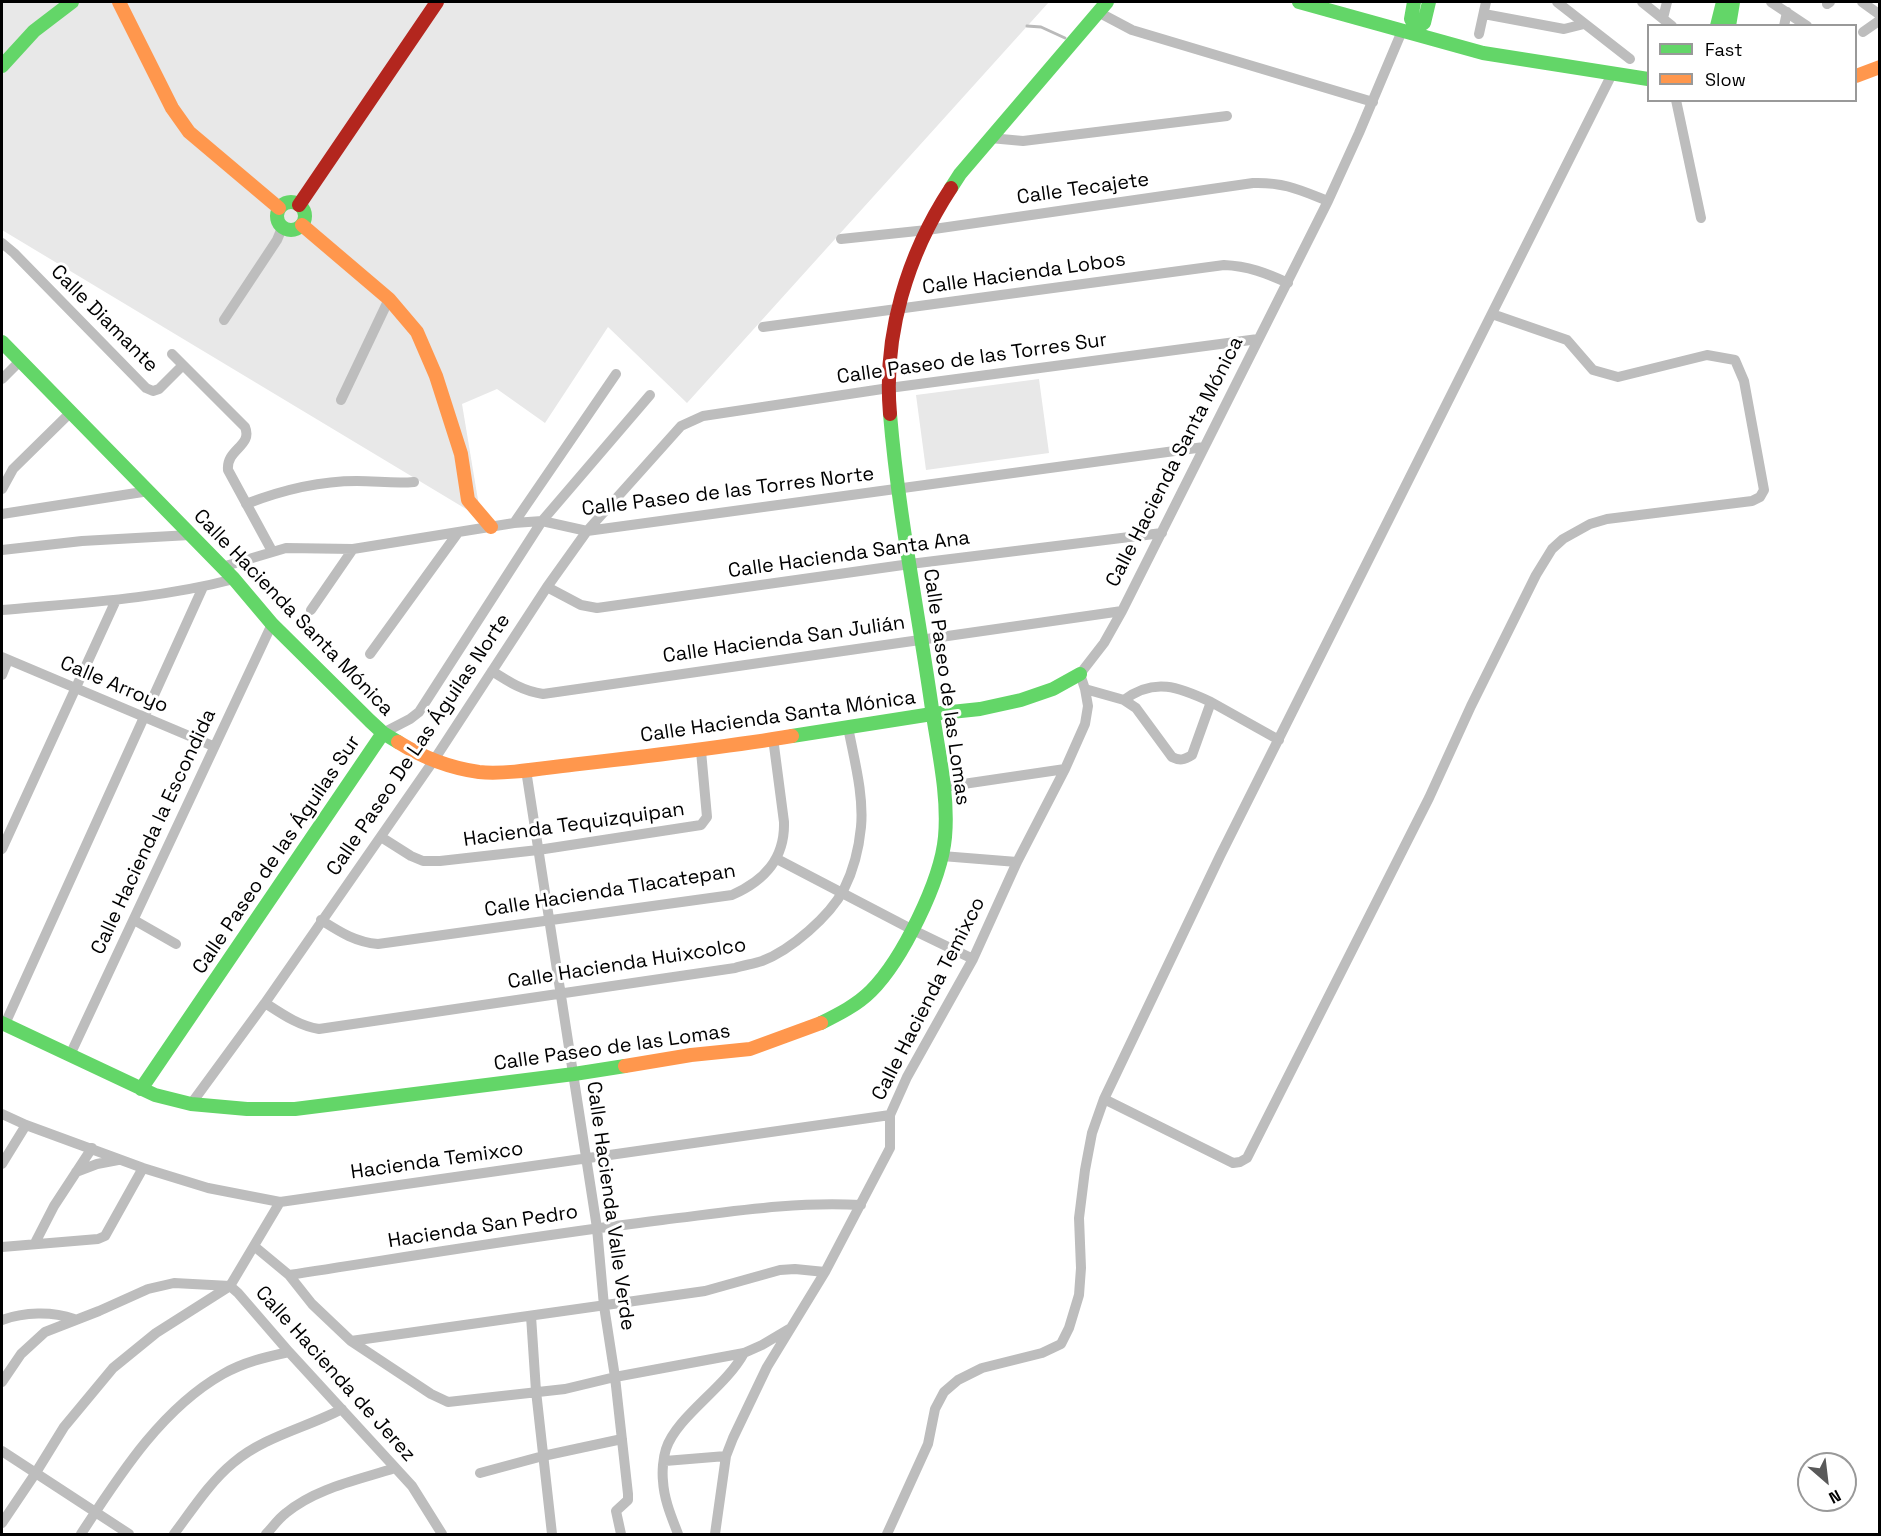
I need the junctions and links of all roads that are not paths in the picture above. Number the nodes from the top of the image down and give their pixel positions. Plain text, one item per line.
1 (72, 2) edge
2 (119, 2) edge
3 (437, 2) edge
4 (1299, 2) edge
5 (1414, 2) edge
6 (1429, 2) edge
7 (1486, 2) edge
8 (1557, 2) edge
9 (1642, 2) edge
10 (1667, 2) edge
11 (1723, 2) edge
12 (1733, 2) edge
13 (1770, 2) edge
14 (1862, 2) edge
15 (1102, 7) edge
16 (1787, 12) junction
17 (1484, 14) junction
18 (1663, 18) junction
19 (1880, 18) edge
20 (1584, 24) junction
21 (1669, 24) edge
22 (1718, 24) edge
23 (1729, 24) edge
24 (1784, 24) edge
25 (1804, 24) edge
26 (1402, 31) junction
27 (1863, 32) dead end
28 (1479, 34) dead end
29 (1629, 59) dead end
30 (2, 66) edge
31 (1880, 67) edge
32 (1611, 74) junction
33 (1857, 75) edge
34 (1647, 79) edge
35 (1373, 102) junction
36 (1676, 102) edge
37 (1227, 116) dead end
38 (990, 138) junction
39 (1328, 201) junction
40 (299, 205) junction
41 (279, 208) junction
42 (1701, 218) dead end
43 (302, 225) junction
44 (282, 228) junction
45 (927, 230) junction
46 (841, 239) dead end
47 (2, 243) edge
48 (1288, 283) junction
49 (389, 299) junction
50 (898, 309) junction
51 (1492, 314) junction
52 (224, 320) dead end
53 (763, 327) dead end
54 (1258, 339) junction
55 (2, 342) edge
56 (172, 354) dead end
57 (20, 361) junction
58 (183, 365) junction
59 (616, 374) dead end
60 (2, 379) edge
61 (889, 388) junction
62 (650, 395) dead end
63 (341, 400) dead end
64 (71, 411) junction
65 (691, 420) joint
66 (1204, 447) junction
67 (414, 482) dead end
68 (2, 489) edge
69 (897, 489) junction
70 (149, 491) junction
71 (246, 504) junction
72 (2, 514) edge
73 (542, 521) junction
74 (514, 523) junction
75 (491, 527) junction
76 (587, 531) junction
77 (1162, 532) junction
78 (457, 534) junction
79 (190, 535) junction
80 (353, 549) junction
81 (2, 550) edge
82 (272, 551) junction
83 (910, 564) junction
84 (222, 567) junction
85 (234, 579) junction
86 (203, 587) junction
87 (547, 587) junction
88 (116, 600) junction
89 (2, 610) edge
90 (311, 610) dead end
91 (1122, 611) junction
92 (272, 624) junction
93 (921, 638) junction
94 (370, 654) dead end
95 (5, 658) edge
96 (492, 671) junction
97 (1080, 674) junction
98 (2, 675) edge
99 (75, 687) junction
100 (1085, 689) junction
101 (1124, 700) junction
102 (1211, 702) junction
103 (932, 714) junction
104 (145, 718) junction
105 (848, 727) junction
106 (383, 733) junction
107 (773, 738) junction
108 (1279, 740) junction
109 (213, 746) junction
110 (701, 751) junction
111 (434, 760) junction
112 (1065, 769) junction
113 (526, 770) junction
114 (944, 788) junction
115 (381, 837) junction
116 (2, 849) edge
117 (538, 850) junction
118 (942, 856) junction
119 (777, 859) junction
120 (1017, 862) junction
121 (843, 892) junction
122 (134, 920) junction
123 (321, 920) junction
124 (550, 921) junction
125 (913, 930) junction
126 (176, 944) dead end
127 (973, 959) junction
128 (561, 993) junction
129 (265, 1003) junction
130 (3, 1024) edge
131 (70, 1055) junction
132 (574, 1074) junction
133 (141, 1089) junction
134 (1104, 1099) junction
135 (191, 1104) junction
136 (2, 1113) edge
137 (890, 1115) junction
138 (26, 1125) junction
139 (92, 1148) junction
140 (586, 1158) junction
141 (118, 1160) junction
142 (2, 1164) edge
143 (143, 1168) junction
144 (76, 1172) junction
145 (280, 1202) junction
146 (861, 1205) junction
147 (597, 1228) junction
148 (35, 1243) junction
149 (254, 1246) junction
150 (2, 1248) edge
151 (825, 1272) junction
152 (289, 1275) junction
153 (230, 1286) junction
154 (604, 1305) junction
155 (531, 1316) junction
156 (74, 1319) junction
157 (2, 1320) edge
158 (792, 1328) junction
159 (351, 1341) junction
160 (289, 1352) junction
161 (744, 1353) junction
162 (615, 1377) junction
163 (2, 1382) edge
164 (536, 1391) junction
165 (342, 1409) junction
166 (622, 1439) junction
167 (2, 1451) edge
168 (543, 1456) junction
169 (726, 1456) junction
170 (664, 1461) junction
171 (395, 1468) junction
172 (480, 1473) dead end
173 (35, 1474) junction
174 (94, 1513) junction
175 (2, 1523) edge
176 (81, 1534) edge
177 (129, 1534) edge
178 (174, 1534) edge
179 (266, 1534) edge
180 (442, 1534) edge
181 (552, 1534) edge
182 (621, 1534) edge
183 (678, 1534) edge
184 (715, 1534) edge
185 (887, 1534) edge

1 - 30 street
2 - 41 street
3 - 40 street
4 - 26 street
5 - 6 street
7 - 17 street
8 - 20 street
9 - 18 street
10 - 18 street
11 - 22 street
12 - 23 street
13 - 16 street
14 - 19 street
15 - 35 street
15 - 38 street, Calle Paseo de las Lomas
16 - 24 street
16 - 25 street
17 - 20 street
17 - 28 street
18 - 21 street
19 - 27 street
20 - 29 street
26 - 32 street
26 - 35 street, Calle Hacienda Santa Mónica
31 - 33 street
32 - 34 street
32 - 51 street
35 - 39 street, Calle Hacienda Santa Mónica
36 - 42 street
37 - 38 street
38 - 45 street, Calle Paseo de las Lomas
39 - 45 street, Calle Tecajete
39 - 48 street, Calle Hacienda Santa Mónica
40 - 41 street
40 - 43 street
41 - 44 street
43 - 44 street
43 - 49 street
44 - 52 street
45 - 46 street, Calle Tecajete
45 - 50 street, Calle Paseo de las Lomas
47 - 58 street, Calle Diamante
48 - 50 street, Calle Hacienda Lobos
48 - 54 street, Calle Hacienda Santa Mónica
49 - 63 street
49 - 75 street
50 - 53 street, Calle Hacienda Lobos
50 - 61 street, Calle Paseo de las Lomas
51 - 108 street
51 - 134 street
54 - 61 street, Calle Paseo de las Torres Sur
54 - 66 street, Calle Hacienda Santa Mónica
55 - 57 street, Calle Hacienda Santa Mónica
56 - 58 street
57 - 60 street
57 - 64 street, Calle Hacienda Santa Mónica
58 - 71 street
59 - 74 street
61 - 65 street, Calle Paseo de las Torres Sur
61 - 69 street, Calle Paseo de las Lomas
62 - 73 street, Calle Paseo de las Águilas Sur
64 - 68 street
64 - 70 street, Calle Hacienda Santa Mónica
65 - 76 street, Calle Paseo De Las Águilas Norte
66 - 69 street, Calle Paseo de las Torres Norte
66 - 77 street, Calle Hacienda Santa Mónica
67 - 71 street
69 - 76 street, Calle Paseo de las Torres Norte
69 - 83 street, Calle Paseo de las Lomas
70 - 72 street
70 - 79 street, Calle Hacienda Santa Mónica
71 - 82 street
73 - 74 street, Calle Paseo de las Torres Norte
73 - 76 street, Calle Paseo de las Torres Norte
73 - 106 street, Calle Paseo de las Águilas Sur
74 - 75 street, Calle Paseo de las Torres Norte
75 - 78 street, Calle Paseo de las Torres Norte
76 - 87 street, Calle Paseo De Las Águilas Norte
77 - 83 street, Calle Hacienda Santa Ana
77 - 91 street, Calle Hacienda Santa Mónica
78 - 80 street, Calle Paseo de las Torres Norte
78 - 94 street
79 - 81 street
79 - 84 street, Calle Hacienda Santa Mónica
80 - 82 street, Calle Paseo de las Torres Norte
80 - 90 street
82 - 84 street, Calle Paseo de las Torres Norte
83 - 87 street, Calle Hacienda Santa Ana
83 - 93 street, Calle Paseo de las Lomas
84 - 85 street, Calle Hacienda Santa Mónica
85 - 86 street
85 - 92 street, Calle Hacienda Santa Mónica
86 - 88 street
86 - 104 street
87 - 96 street, Calle Paseo De Las Águilas Norte
88 - 89 street
88 - 99 street
91 - 93 street, Calle Hacienda San Julián
91 - 97 street, Calle Hacienda Santa Mónica
92 - 106 street, Calle Hacienda Santa Mónica
92 - 109 street, Calle Hacienda la Escondida
93 - 96 street, Calle Hacienda San Julián
93 - 103 street, Calle Paseo de las Lomas
95 - 98 street
95 - 99 street, Calle Arroyo
96 - 111 street, Calle Paseo De Las Águilas Norte
97 - 100 street, Calle Hacienda Temixco
97 - 103 street, Calle Hacienda Santa Mónica
99 - 104 street, Calle Arroyo
99 - 116 street
100 - 101 street
100 - 112 street, Calle Hacienda Temixco
101 - 102 street
101 - 102 street
102 - 108 street
103 - 105 street, Calle Hacienda Santa Mónica
103 - 114 street, Calle Paseo de las Lomas
104 - 109 street, Calle Arroyo
104 - 130 street
105 - 107 street, Calle Hacienda Santa Mónica
105 - 121 street, Calle Hacienda Huixcolco
106 - 111 street, Calle Hacienda Santa Mónica
106 - 133 street, Calle Paseo de las Águilas Sur
107 - 110 street, Calle Hacienda Santa Mónica
107 - 119 street, Calle Hacienda Tlacatepan
108 - 134 street
109 - 122 street, Calle Hacienda la Escondida
110 - 113 street, Calle Hacienda Santa Mónica
110 - 117 street, Hacienda Tequizquipan
111 - 113 street, Calle Hacienda Santa Mónica
111 - 115 street, Calle Paseo De Las Águilas Norte
112 - 114 street
112 - 120 street, Calle Hacienda Temixco
113 - 117 street, Calle Hacienda Valle Verde
114 - 118 street, Calle Paseo de las Lomas
115 - 117 street, Hacienda Tequizquipan
115 - 123 street, Calle Paseo De Las Águilas Norte
117 - 124 street, Calle Hacienda Valle Verde
118 - 120 street
118 - 125 street, Calle Paseo de las Lomas
119 - 121 street
119 - 124 street, Calle Hacienda Tlacatepan
120 - 127 street, Calle Hacienda Temixco
121 - 125 street
121 - 128 street, Calle Hacienda Huixcolco
122 - 126 street
122 - 131 street, Calle Hacienda la Escondida
123 - 124 street, Calle Hacienda Tlacatepan
123 - 129 street, Calle Paseo De Las Águilas Norte
124 - 128 street, Calle Hacienda Valle Verde
125 - 127 street
125 - 132 street, Calle Paseo de las Lomas
127 - 137 street, Calle Hacienda Temixco
128 - 129 street, Calle Hacienda Huixcolco
128 - 132 street, Calle Hacienda Valle Verde
129 - 135 street, Calle Paseo De Las Águilas Norte
130 - 131 street, Calle Paseo de las Lomas
131 - 133 street, Calle Paseo de las Lomas
132 - 135 street, Calle Paseo de las Lomas
132 - 140 street, Calle Hacienda Valle Verde
133 - 135 street, Calle Paseo de las Lomas
134 - 185 street
136 - 138 street, Hacienda Temixco
137 - 140 street, Hacienda Temixco
137 - 146 street, Calle Hacienda Temixco
138 - 139 street, Hacienda Temixco
138 - 142 street
139 - 141 street, Hacienda Temixco
139 - 144 street
140 - 145 street, Hacienda Temixco
140 - 147 street, Calle Hacienda Valle Verde
141 - 143 street, Hacienda Temixco
141 - 144 street
143 - 145 street, Hacienda Temixco
143 - 148 street
144 - 148 street
145 - 149 street
146 - 147 street, Hacienda San Pedro
146 - 151 street, Calle Hacienda Temixco
147 - 152 street, Hacienda San Pedro
147 - 154 street, Calle Hacienda Valle Verde
148 - 150 street
149 - 152 street
149 - 153 street
151 - 154 street
151 - 158 street, Calle Hacienda Temixco
152 - 159 street
153 - 156 street, Calle Hacienda de Jerez
153 - 160 street, Calle Hacienda de Jerez
153 - 173 street
154 - 155 street
154 - 162 street, Calle Hacienda Valle Verde
155 - 159 street
155 - 164 street
156 - 157 street, Calle Hacienda de Jerez
156 - 163 street
158 - 161 street
158 - 169 street, Calle Hacienda Temixco
159 - 164 street
160 - 165 street, Calle Hacienda de Jerez
160 - 174 street
161 - 162 street
161 - 170 street
162 - 164 street
162 - 166 street, Calle Hacienda Valle Verde
164 - 168 street
165 - 171 street, Calle Hacienda de Jerez
165 - 178 street
166 - 168 street
166 - 182 street, Calle Hacienda Valle Verde
167 - 173 street
168 - 172 street
168 - 181 street
169 - 170 street
169 - 184 street, Calle Hacienda Temixco
170 - 183 street
171 - 179 street
171 - 180 street, Calle Hacienda de Jerez
173 - 174 street
173 - 175 street
174 - 176 street
174 - 177 street

